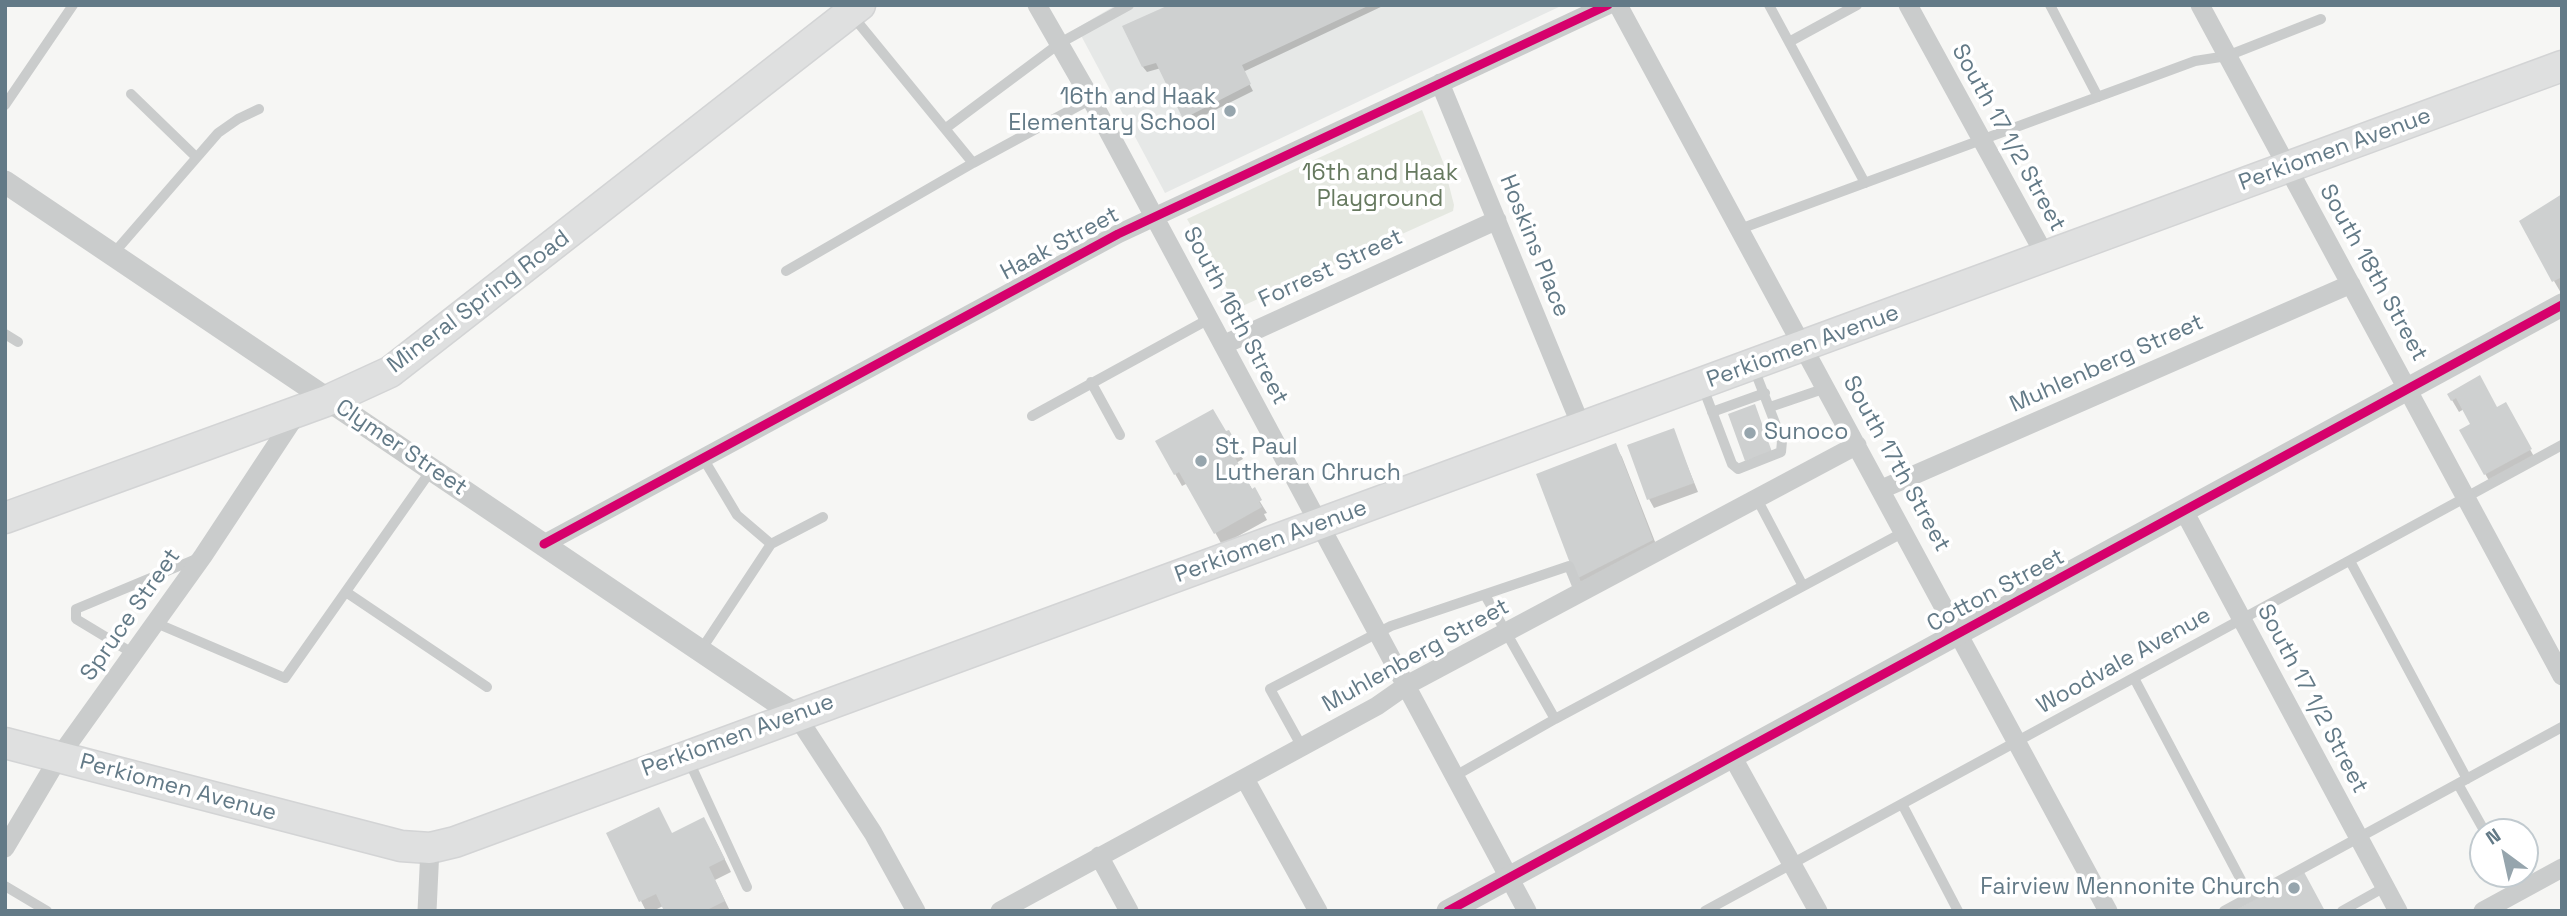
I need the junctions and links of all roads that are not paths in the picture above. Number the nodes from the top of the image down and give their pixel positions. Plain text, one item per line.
1 (73, 5) edge
2 (1037, 5) edge
3 (1129, 5) edge
4 (1608, 5) edge
5 (1618, 5) edge
6 (1769, 5) edge
7 (1857, 5) edge
8 (1908, 5) edge
9 (2050, 5) edge
10 (2200, 5) edge
11 (855, 9) edge
12 (2321, 19) dead end
13 (1789, 42) junction
14 (1060, 43) junction
15 (2227, 56) junction
16 (2562, 66) edge
17 (1440, 83) junction
18 (131, 94) dead end
19 (2098, 97) junction
20 (1091, 99) junction
21 (5, 105) edge
22 (259, 109) dead end
23 (946, 128) junction
24 (1982, 140) junction
25 (195, 156) junction
26 (973, 163) junction
27 (2287, 168) junction
28 (5, 182) edge
29 (1865, 183) junction
30 (1154, 217) junction
31 (1497, 220) junction
32 (1740, 229) junction
33 (113, 254) junction
34 (2046, 257) junction
35 (786, 271) dead end
36 (2351, 284) junction
37 (2562, 304) edge
38 (1209, 319) junction
39 (5, 334) edge
40 (18, 342) dead end
41 (1223, 345) junction
42 (1804, 346) junction
43 (1753, 365) junction
44 (1091, 382) junction
45 (1702, 384) junction
46 (1826, 388) junction
47 (2408, 388) junction
48 (1765, 393) junction
49 (329, 400) junction
50 (1770, 407) junction
51 (299, 411) junction
52 (1713, 412) junction
53 (1032, 416) dead end
54 (1583, 428) junction
55 (1121, 435) dead end
56 (1857, 445) junction
57 (2562, 445) edge
58 (703, 458) junction
59 (432, 469) junction
60 (1882, 489) junction
61 (2466, 497) junction
62 (1757, 499) junction
63 (2184, 511) junction
64 (823, 517) dead end
65 (5, 519) edge
66 (1319, 524) junction
67 (1905, 531) junction
68 (544, 544) junction
69 (771, 544) junction
70 (203, 556) junction
71 (2350, 561) junction
72 (1803, 586) junction
73 (346, 592) junction
74 (1580, 593) junction
75 (1485, 595) junction
76 (2242, 619) junction
77 (156, 623) junction
78 (1378, 632) junction
79 (1506, 632) junction
80 (1959, 633) junction
81 (701, 650) junction
82 (134, 654) junction
83 (2562, 676) edge
84 (2134, 678) junction
85 (1407, 685) junction
86 (487, 687) dead end
87 (796, 715) junction
88 (1555, 719) junction
89 (2562, 727) edge
90 (2017, 741) junction
91 (5, 743) edge
92 (1302, 747) junction
93 (686, 755) junction
94 (1732, 756) junction
95 (59, 758) junction
96 (1455, 775) junction
97 (1245, 779) junction
98 (2463, 781) junction
99 (1902, 804) junction
100 (2479, 818) edge
101 (2358, 838) junction
102 (5, 848) edge
103 (430, 848) junction
104 (1099, 856) junction
105 (1793, 864) junction
106 (2562, 868) edge
107 (1509, 877) junction
108 (5, 886) edge
109 (747, 887) dead end
110 (2385, 887) junction
111 (2516, 888) edge
112 (2518, 892) junction
113 (2250, 897) junction
114 (47, 911) edge
115 (427, 911) edge
116 (916, 911) edge
117 (1000, 911) edge
118 (1129, 911) edge
119 (1318, 911) edge
120 (1448, 911) edge
121 (1527, 911) edge
122 (1705, 911) edge
123 (1818, 911) edge
124 (1958, 911) edge
125 (2108, 911) edge
126 (2224, 911) edge
127 (2342, 911) edge
128 (2398, 911) edge
129 (2483, 911) edge

1 - 21 lane
2 - 14 street, South 16th Street
3 - 14 lane
4 - 17 street, Haak Street
5 - 32 street, South 17th Street
6 - 13 lane
7 - 13 lane
8 - 24 street, South 17 1/2 Street
9 - 19 lane
10 - 15 street, South 18th Street
11 - 23 lane
11 - 49 main road, Mineral Spring Road
12 - 15 lane
13 - 29 lane
14 - 20 street, South 16th Street
14 - 23 lane
15 - 19 lane
15 - 27 street, South 18th Street
16 - 27 main road, Perkiomen Avenue
17 - 30 street, Haak Street
17 - 31 street, Hoskins Place
18 - 25 lane
19 - 24 lane
20 - 26 lane
20 - 30 street, South 16th Street
22 - 25 lane
23 - 26 lane
24 - 29 lane
24 - 34 street, South 17 1/2 Street
25 - 33 lane
26 - 35 lane
27 - 34 main road, Perkiomen Avenue
27 - 36 street, South 18th Street
28 - 33 street, Clymer Street
29 - 32 lane
30 - 38 street, South 16th Street
30 - 58 street, Haak Street
31 - 41 street, Forrest Street
31 - 54 street, Hoskins Place
32 - 42 street, South 17th Street
33 - 49 street, Clymer Street
34 - 42 main road, Perkiomen Avenue
36 - 47 street, South 18th Street
36 - 60 street, Muhlenberg Street
37 - 47 street, Cotton Street
38 - 41 street, South 16th Street
38 - 44 lane
39 - 40 lane
41 - 66 street, South 16th Street
42 - 43 main road, Perkiomen Avenue
42 - 46 street, South 17th Street
43 - 45 main road, Perkiomen Avenue
43 - 48 lane
44 - 53 lane
44 - 55 lane
45 - 52 lane
45 - 54 main road, Perkiomen Avenue
46 - 50 lane
46 - 56 street, South 17th Street
47 - 61 street, South 18th Street
47 - 63 street, Cotton Street
48 - 50 lane
48 - 52 lane
49 - 51 main road, Mineral Spring Road
49 - 59 street, Clymer Street
50 - 52 lane
51 - 65 main road, Mineral Spring Road
51 - 70 street, Spruce Street
54 - 66 main road, Perkiomen Avenue
56 - 60 street, South 17th Street
56 - 62 street, Muhlenberg Street
57 - 61 lane, Woodvale Avenue
58 - 68 street, Haak Street
58 - 69 lane
59 - 68 street, Clymer Street
59 - 73 lane
60 - 67 street, South 17th Street
61 - 71 lane, Woodvale Avenue
61 - 83 street, South 18th Street
62 - 72 lane
62 - 74 street, Muhlenberg Street
63 - 76 street, South 17 1/2 Street
63 - 80 street, Cotton Street
64 - 69 lane
66 - 78 street, South 16th Street
66 - 87 main road, Perkiomen Avenue
67 - 72 lane
67 - 80 street, South 17th Street
68 - 81 street, Clymer Street
69 - 81 lane
70 - 77 street, Spruce Street
70 - 82 lane
71 - 76 lane, Woodvale Avenue
71 - 98 lane
72 - 88 lane
73 - 77 lane
73 - 86 lane
74 - 75 lane
74 - 79 street, Muhlenberg Street
75 - 78 lane
75 - 79 lane
76 - 84 lane, Woodvale Avenue
76 - 101 street, South 17 1/2 Street
77 - 82 street, Spruce Street
78 - 85 street, South 16th Street
78 - 92 lane
79 - 85 street, Muhlenberg Street
79 - 88 lane
80 - 90 street, South 17th Street
80 - 94 street, Cotton Street
81 - 87 street, Clymer Street
82 - 95 street, Spruce Street
84 - 90 lane, Woodvale Avenue
84 - 113 lane
85 - 92 street, Muhlenberg Street
85 - 96 street, South 16th Street
87 - 93 main road, Perkiomen Avenue
87 - 116 street
88 - 96 lane
89 - 98 lane
90 - 99 lane, Woodvale Avenue
90 - 125 street, South 17th Street
91 - 95 main road, Perkiomen Avenue
92 - 97 street, Muhlenberg Street
93 - 103 main road, Perkiomen Avenue
93 - 109 lane
94 - 105 street
94 - 107 street, Cotton Street
95 - 102 street, Spruce Street
95 - 103 main road, Perkiomen Avenue
96 - 107 street, South 16th Street
97 - 104 street, Muhlenberg Street
97 - 119 street
98 - 100 lane
98 - 101 lane
99 - 105 lane, Woodvale Avenue
99 - 124 lane
101 - 110 street, South 17 1/2 Street
101 - 113 lane
103 - 115 street
104 - 117 street, Muhlenberg Street
104 - 118 street
105 - 122 lane, Woodvale Avenue
105 - 123 street
106 - 112 street
107 - 120 street, Cotton Street
107 - 121 street, South 16th Street
108 - 114 lane
110 - 127 lane
110 - 128 street, South 17 1/2 Street
111 - 112 lane
112 - 129 street
113 - 126 lane

